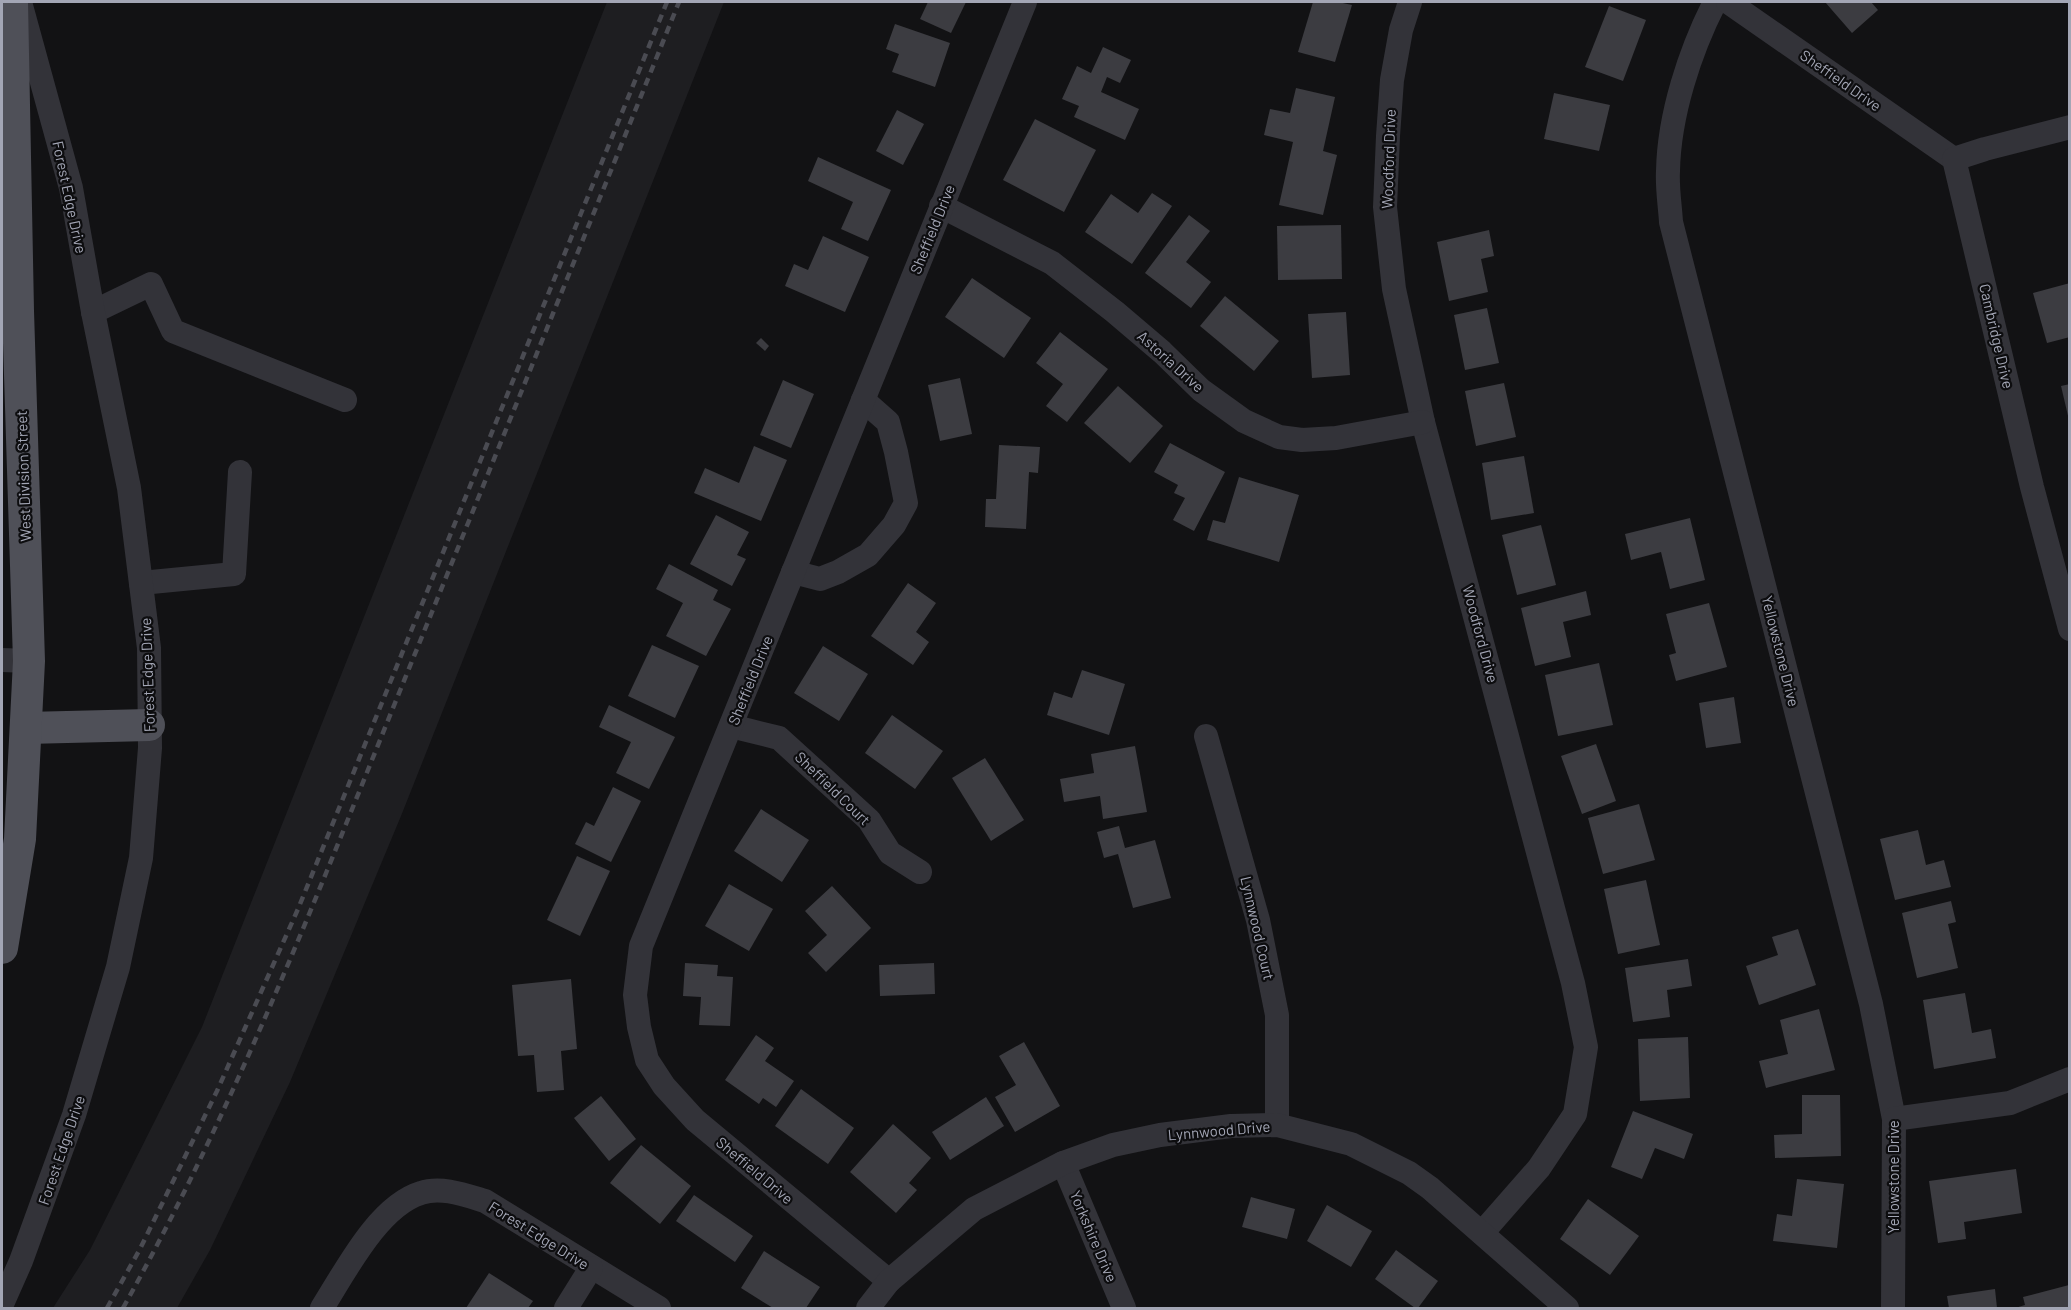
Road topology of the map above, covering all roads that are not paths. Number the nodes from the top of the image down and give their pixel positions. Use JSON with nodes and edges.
{"nodes":[{"id":1,"x":12,"y":2,"type":"edge"},
{"id":2,"x":20,"y":2,"type":"edge"},
{"id":3,"x":1025,"y":2,"type":"edge"},
{"id":4,"x":1410,"y":2,"type":"edge"},
{"id":5,"x":1715,"y":2,"type":"edge"},
{"id":6,"x":1728,"y":2,"type":"edge"},
{"id":7,"x":2070,"y":127,"type":"edge"},
{"id":8,"x":6,"y":144,"type":"edge"},
{"id":9,"x":1954,"y":159,"type":"junction"},
{"id":10,"x":941,"y":206,"type":"junction"},
{"id":11,"x":10,"y":311,"type":"edge"},
{"id":12,"x":93,"y":312,"type":"junction"},
{"id":13,"x":345,"y":400,"type":"dead end"},
{"id":14,"x":863,"y":400,"type":"junction"},
{"id":15,"x":1423,"y":422,"type":"junction"},
{"id":16,"x":2,"y":449,"type":"edge"},
{"id":17,"x":240,"y":472,"type":"dead end"},
{"id":18,"x":23,"y":480,"type":"junction"},
{"id":19,"x":793,"y":572,"type":"junction"},
{"id":20,"x":141,"y":583,"type":"junction"},
{"id":21,"x":2070,"y":629,"type":"edge"},
{"id":22,"x":15,"y":660,"type":"edge"},
{"id":23,"x":149,"y":725,"type":"junction"},
{"id":24,"x":731,"y":726,"type":"junction"},
{"id":25,"x":26,"y":728,"type":"junction"},
{"id":26,"x":1206,"y":735,"type":"dead end"},
{"id":27,"x":920,"y":872,"type":"dead end"},
{"id":28,"x":2,"y":948,"type":"edge"},
{"id":29,"x":2070,"y":1078,"type":"edge"},
{"id":30,"x":1894,"y":1119,"type":"junction"},
{"id":31,"x":1277,"y":1125,"type":"junction"},
{"id":32,"x":1063,"y":1163,"type":"junction"},
{"id":33,"x":1482,"y":1233,"type":"junction"},
{"id":34,"x":591,"y":1268,"type":"junction"},
{"id":35,"x":889,"y":1281,"type":"junction"},
{"id":36,"x":2,"y":1304,"type":"edge"},
{"id":37,"x":322,"y":1308,"type":"edge"},
{"id":38,"x":566,"y":1308,"type":"edge"},
{"id":39,"x":659,"y":1308,"type":"edge"},
{"id":40,"x":868,"y":1308,"type":"edge"},
{"id":41,"x":1124,"y":1308,"type":"edge"},
{"id":42,"x":1567,"y":1308,"type":"edge"},
{"id":43,"x":1893,"y":1308,"type":"edge"}],
"edges":[{"from":1,"to":8,"type":"main road","name":"West Division Street"},
{"from":2,"to":12,"type":"street","name":"Forest Edge Drive"},
{"from":3,"to":10,"type":"street","name":"Sheffield Drive"},
{"from":4,"to":15,"type":"street","name":"Woodford Drive"},
{"from":5,"to":30,"type":"street","name":"Yellowstone Drive"},
{"from":6,"to":9,"type":"street","name":"Sheffield Drive"},
{"from":7,"to":9,"type":"street"},
{"from":8,"to":11,"type":"main road","name":"West Division Street"},
{"from":9,"to":21,"type":"street","name":"Cambridge Drive"},
{"from":10,"to":14,"type":"street","name":"Sheffield Drive"},
{"from":10,"to":15,"type":"street","name":"Astoria Drive"},
{"from":11,"to":18,"type":"main road","name":"West Division Street"},
{"from":12,"to":13,"type":"street"},
{"from":12,"to":20,"type":"street","name":"Forest Edge Drive"},
{"from":14,"to":19,"type":"street","name":"Sheffield Drive"},
{"from":14,"to":19,"type":"street"},
{"from":15,"to":33,"type":"street","name":"Woodford Drive"},
{"from":16,"to":18,"type":"main road"},
{"from":17,"to":20,"type":"street"},
{"from":18,"to":22,"type":"main road","name":"West Division Street"},
{"from":19,"to":24,"type":"street","name":"Sheffield Drive"},
{"from":20,"to":23,"type":"street","name":"Forest Edge Drive"},
{"from":22,"to":25,"type":"main road","name":"West Division Street"},
{"from":23,"to":25,"type":"main road"},
{"from":23,"to":36,"type":"street","name":"Forest Edge Drive"},
{"from":24,"to":27,"type":"street","name":"Sheffield Court"},
{"from":24,"to":35,"type":"street","name":"Sheffield Drive"},
{"from":25,"to":28,"type":"main road","name":"West Division Street"},
{"from":26,"to":31,"type":"street","name":"Lynnwood Court"},
{"from":29,"to":30,"type":"street"},
{"from":30,"to":43,"type":"street","name":"Yellowstone Drive"},
{"from":31,"to":32,"type":"street","name":"Lynnwood Drive"},
{"from":31,"to":33,"type":"street","name":"Lynnwood Drive"},
{"from":32,"to":35,"type":"street","name":"Lynnwood Drive"},
{"from":32,"to":41,"type":"street","name":"Yorkshire Drive"},
{"from":33,"to":42,"type":"street","name":"Lynnwood Drive"},
{"from":34,"to":37,"type":"street","name":"Forest Edge Drive"},
{"from":34,"to":38,"type":"street"},
{"from":34,"to":39,"type":"street","name":"Forest Edge Drive"},
{"from":35,"to":40,"type":"street","name":"Lynnwood Drive"}]}
